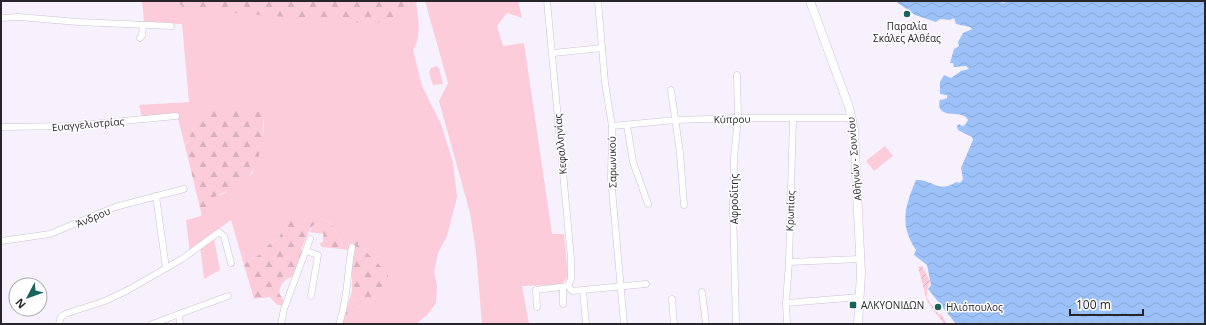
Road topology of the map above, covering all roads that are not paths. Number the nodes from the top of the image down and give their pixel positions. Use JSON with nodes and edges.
{"nodes":[{"id":1,"x":547,"y":1,"type":"edge"},
{"id":2,"x":598,"y":1,"type":"edge"},
{"id":3,"x":810,"y":1,"type":"edge"},
{"id":4,"x":1,"y":18,"type":"edge"},
{"id":5,"x":143,"y":25,"type":"junction"},
{"id":6,"x":172,"y":26,"type":"dead end"},
{"id":7,"x":140,"y":38,"type":"dead end"},
{"id":8,"x":602,"y":48,"type":"junction"},
{"id":9,"x":553,"y":53,"type":"junction"},
{"id":10,"x":737,"y":75,"type":"dead end"},
{"id":11,"x":671,"y":90,"type":"dead end"},
{"id":12,"x":176,"y":116,"type":"dead end"},
{"id":13,"x":738,"y":118,"type":"junction"},
{"id":14,"x":852,"y":118,"type":"junction"},
{"id":15,"x":793,"y":119,"type":"junction"},
{"id":16,"x":676,"y":120,"type":"junction"},
{"id":17,"x":627,"y":125,"type":"junction"},
{"id":18,"x":612,"y":126,"type":"junction"},
{"id":19,"x":1,"y":127,"type":"edge"},
{"id":20,"x":184,"y":188,"type":"dead end"},
{"id":21,"x":156,"y":196,"type":"junction"},
{"id":22,"x":648,"y":204,"type":"dead end"},
{"id":23,"x":684,"y":206,"type":"dead end"},
{"id":24,"x":310,"y":239,"type":"dead end"},
{"id":25,"x":1,"y":241,"type":"edge"},
{"id":26,"x":352,"y":247,"type":"dead end"},
{"id":27,"x":306,"y":252,"type":"junction"},
{"id":28,"x":860,"y":259,"type":"junction"},
{"id":29,"x":789,"y":262,"type":"junction"},
{"id":30,"x":231,"y":263,"type":"dead end"},
{"id":31,"x":166,"y":268,"type":"junction"},
{"id":32,"x":646,"y":284,"type":"dead end"},
{"id":33,"x":565,"y":286,"type":"junction"},
{"id":34,"x":621,"y":288,"type":"junction"},
{"id":35,"x":583,"y":291,"type":"junction"},
{"id":36,"x":702,"y":292,"type":"dead end"},
{"id":37,"x":228,"y":296,"type":"dead end"},
{"id":38,"x":311,"y":296,"type":"dead end"},
{"id":39,"x":860,"y":297,"type":"junction"},
{"id":40,"x":672,"y":298,"type":"dead end"},
{"id":41,"x":786,"y":303,"type":"junction"},
{"id":42,"x":563,"y":304,"type":"dead end"},
{"id":43,"x":538,"y":307,"type":"dead end"},
{"id":44,"x":179,"y":314,"type":"junction"},
{"id":45,"x":59,"y":324,"type":"edge"},
{"id":46,"x":152,"y":324,"type":"edge"},
{"id":47,"x":180,"y":324,"type":"edge"},
{"id":48,"x":281,"y":324,"type":"edge"},
{"id":49,"x":339,"y":324,"type":"edge"},
{"id":50,"x":586,"y":324,"type":"edge"},
{"id":51,"x":624,"y":324,"type":"edge"},
{"id":52,"x":674,"y":324,"type":"edge"},
{"id":53,"x":706,"y":324,"type":"edge"},
{"id":54,"x":736,"y":324,"type":"edge"},
{"id":55,"x":787,"y":324,"type":"edge"},
{"id":56,"x":858,"y":324,"type":"edge"}],
"edges":[{"from":1,"to":9,"type":"street","name":"Κεφαλληνίας"},
{"from":2,"to":8,"type":"street","name":"Σαρωνικού"},
{"from":3,"to":14,"type":"main road","name":"Αθήνών - Σουνίου"},
{"from":4,"to":5,"type":"street"},
{"from":5,"to":6,"type":"street"},
{"from":5,"to":7,"type":"street"},
{"from":8,"to":9,"type":"street"},
{"from":8,"to":18,"type":"street","name":"Σαρωνικού"},
{"from":9,"to":33,"type":"street","name":"Κεφαλληνίας"},
{"from":10,"to":13,"type":"street","name":"Αφροδίτης"},
{"from":11,"to":16,"type":"street"},
{"from":12,"to":19,"type":"street","name":"Ευαγγελιστρίας"},
{"from":13,"to":15,"type":"street","name":"Κύπρου"},
{"from":13,"to":16,"type":"street","name":"Κύπρου"},
{"from":13,"to":54,"type":"street","name":"Αφροδίτης"},
{"from":14,"to":15,"type":"street","name":"Κύπρου"},
{"from":14,"to":28,"type":"main road","name":"Αθήνών - Σουνίου"},
{"from":15,"to":29,"type":"street","name":"Κρωπίας"},
{"from":16,"to":17,"type":"street","name":"Κύπρου"},
{"from":16,"to":23,"type":"street"},
{"from":17,"to":18,"type":"street","name":"Κύπρου"},
{"from":17,"to":22,"type":"street"},
{"from":18,"to":34,"type":"street","name":"Σαρωνικού"},
{"from":20,"to":21,"type":"street","name":"Άνδρου"},
{"from":21,"to":25,"type":"street","name":"Άνδρου"},
{"from":21,"to":31,"type":"street"},
{"from":24,"to":27,"type":"street"},
{"from":26,"to":49,"type":"street"},
{"from":27,"to":38,"type":"street"},
{"from":27,"to":48,"type":"street"},
{"from":28,"to":29,"type":"street"},
{"from":28,"to":39,"type":"main road","name":"Αθήνών - Σουνίου"},
{"from":29,"to":41,"type":"street","name":"Κρωπίας"},
{"from":30,"to":31,"type":"street"},
{"from":31,"to":45,"type":"street"},
{"from":32,"to":34,"type":"street"},
{"from":33,"to":35,"type":"street"},
{"from":33,"to":42,"type":"street","name":"Κεφαλληνίας"},
{"from":33,"to":43,"type":"street"},
{"from":34,"to":35,"type":"street"},
{"from":34,"to":51,"type":"street","name":"Σαρωνικού"},
{"from":35,"to":50,"type":"street"},
{"from":36,"to":53,"type":"street"},
{"from":37,"to":44,"type":"street"},
{"from":39,"to":41,"type":"street"},
{"from":39,"to":56,"type":"main road","name":"Αθήνών - Σουνίου"},
{"from":40,"to":52,"type":"street"},
{"from":41,"to":55,"type":"street","name":"Κρωπίας"},
{"from":44,"to":46,"type":"street"},
{"from":44,"to":47,"type":"street"}]}
